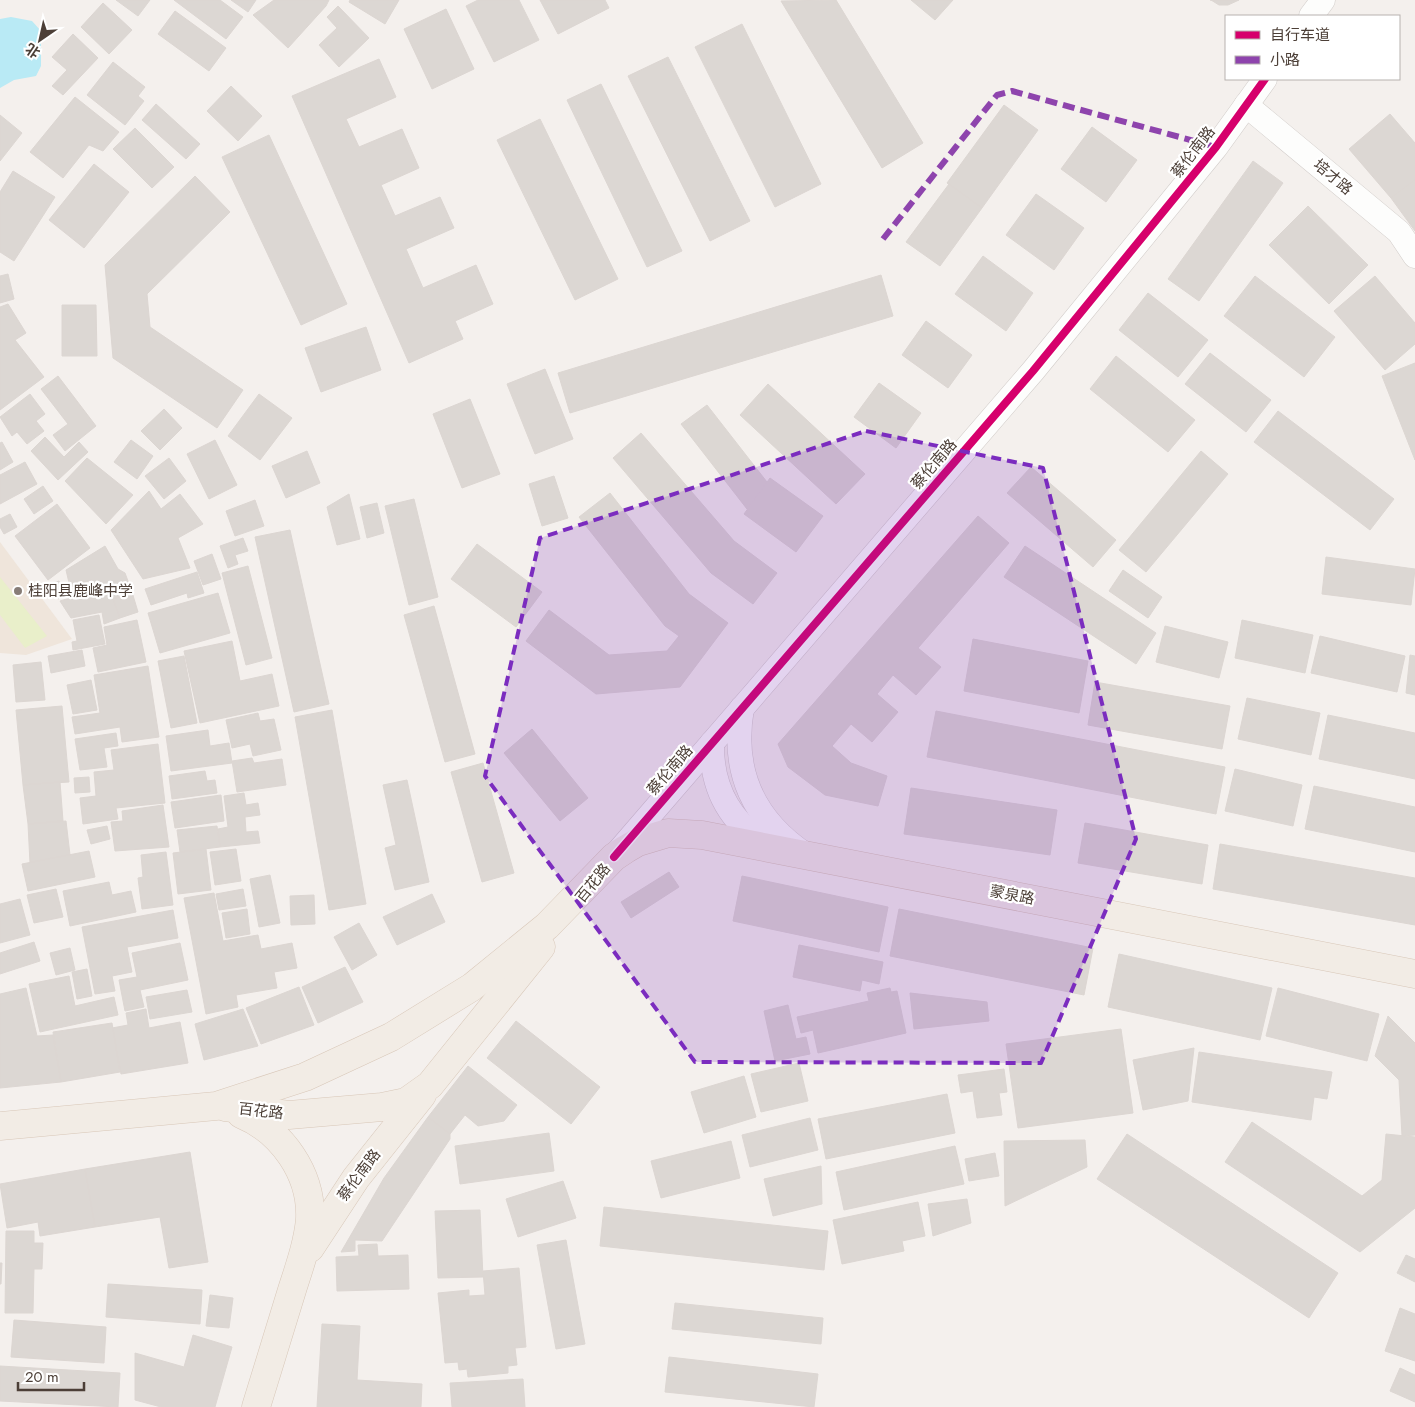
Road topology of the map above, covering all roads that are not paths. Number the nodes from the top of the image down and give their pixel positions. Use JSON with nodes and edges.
{"nodes":[{"id":1,"x":1323,"y":0,"type":"edge"},
{"id":2,"x":1312,"y":15,"type":"edge"},
{"id":3,"x":1264,"y":80,"type":"edge"},
{"id":4,"x":1246,"y":105,"type":"junction"},
{"id":5,"x":1415,"y":256,"type":"edge"},
{"id":6,"x":742,"y":708,"type":"junction"},
{"id":7,"x":712,"y":743,"type":"junction"},
{"id":8,"x":772,"y":848,"type":"junction"},
{"id":9,"x":806,"y":855,"type":"junction"},
{"id":10,"x":614,"y":857,"type":"junction"},
{"id":11,"x":1415,"y":974,"type":"edge"},
{"id":12,"x":430,"y":1086,"type":"junction"},
{"id":13,"x":216,"y":1106,"type":"junction"},
{"id":14,"x":0,"y":1126,"type":"edge"},
{"id":15,"x":298,"y":1271,"type":"junction"},
{"id":16,"x":256,"y":1407,"type":"edge"}],
"edges":[{"from":1,"to":2,"type":"street"},
{"from":3,"to":4,"type":"street","name":"蔡伦南路"},
{"from":4,"to":5,"type":"street","name":"培才路"},
{"from":4,"to":6,"type":"street","name":"蔡伦南路"},
{"from":6,"to":7,"type":"street","name":"蔡伦南路"},
{"from":6,"to":9,"type":"street"},
{"from":7,"to":8,"type":"street"},
{"from":7,"to":10,"type":"street","name":"蔡伦南路"},
{"from":8,"to":9,"type":"main road","name":"蒙泉路"},
{"from":8,"to":10,"type":"main road","name":"蒙泉路"},
{"from":9,"to":11,"type":"main road","name":"蒙泉路"},
{"from":10,"to":12,"type":"main road","name":"百花路"},
{"from":10,"to":13,"type":"main road","name":"百花路"},
{"from":12,"to":13,"type":"main road","name":"百花路"},
{"from":12,"to":15,"type":"main road","name":"蔡伦南路"},
{"from":13,"to":14,"type":"main road","name":"百花路"},
{"from":13,"to":15,"type":"main road","name":"蔡伦南路"},
{"from":15,"to":16,"type":"main road","name":"蔡伦南路"}]}
